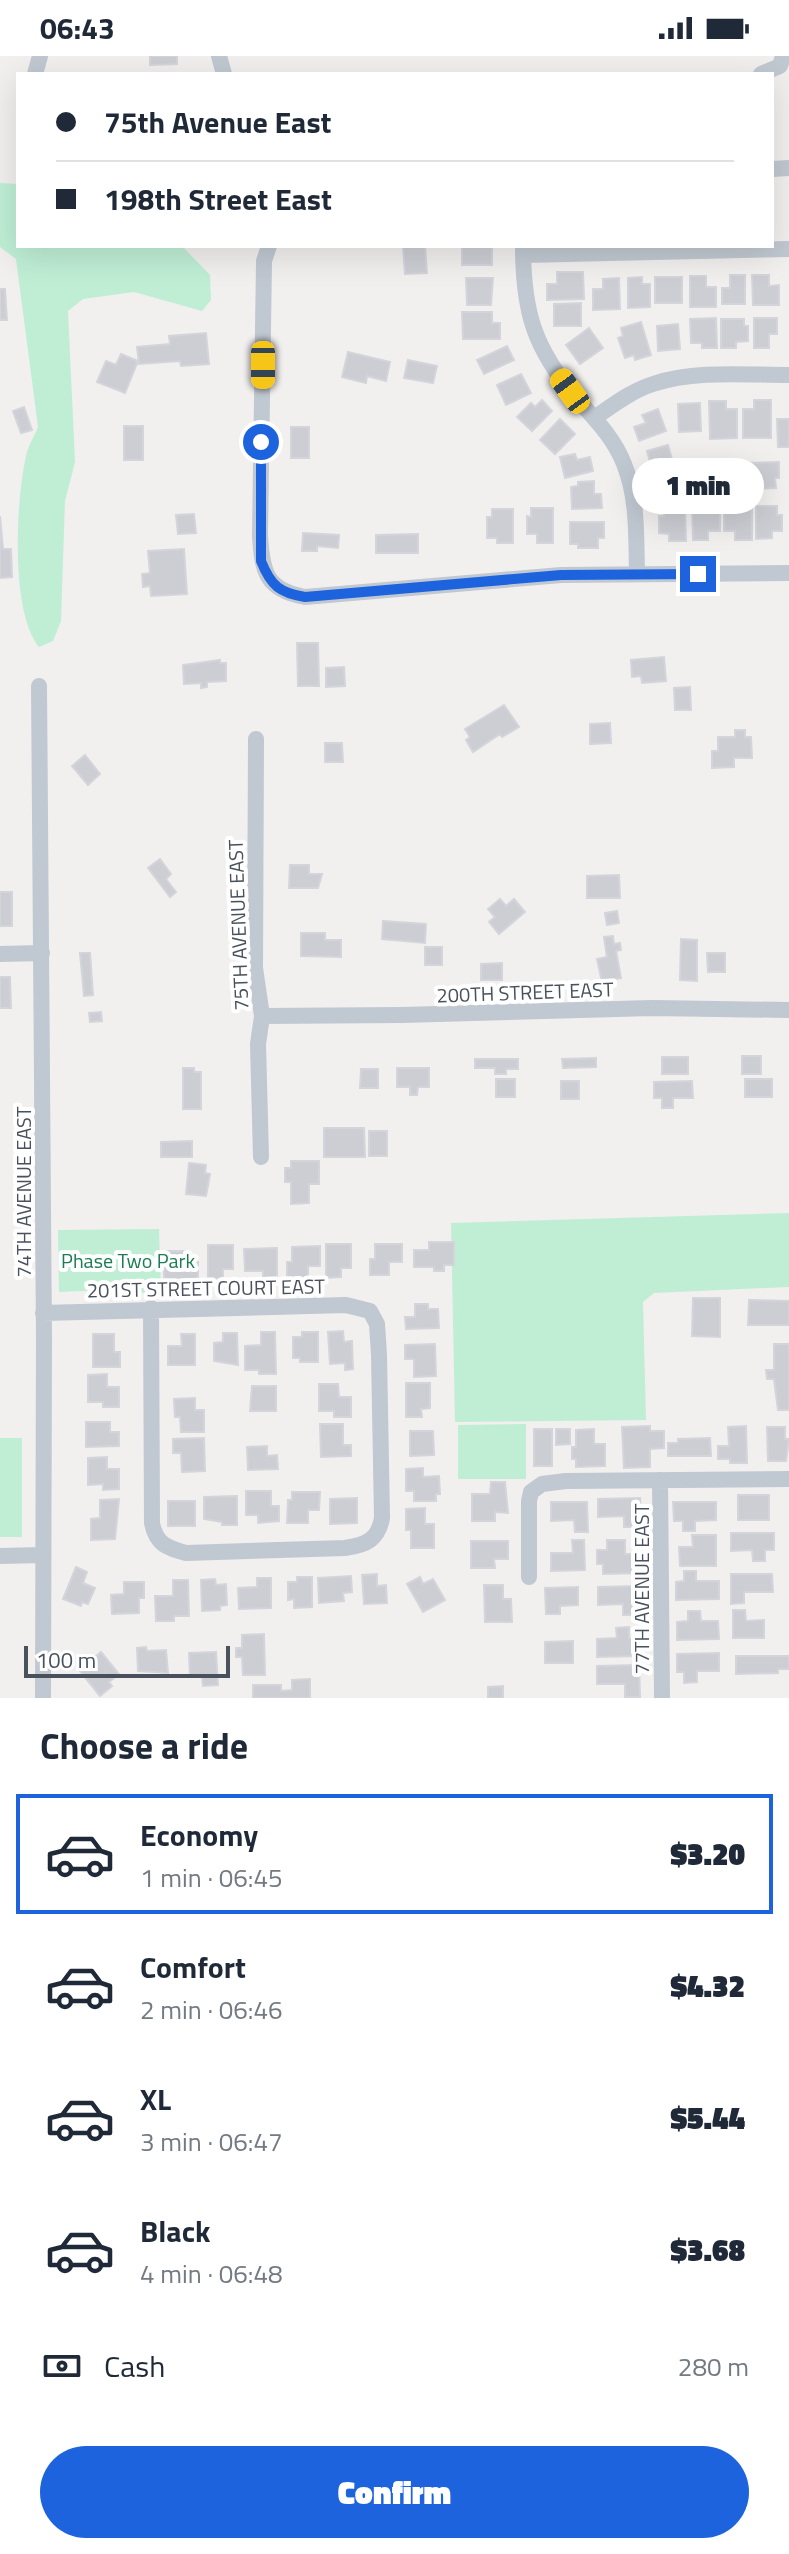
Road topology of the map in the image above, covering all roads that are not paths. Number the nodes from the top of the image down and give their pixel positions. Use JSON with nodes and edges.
{"nodes":[{"id":1,"x":268,"y":248,"type":"edge"},
{"id":2,"x":789,"y":249,"type":"edge"},
{"id":3,"x":523,"y":251,"type":"edge"},
{"id":4,"x":789,"y":375,"type":"edge"},
{"id":5,"x":594,"y":418,"type":"junction"},
{"id":6,"x":789,"y":573,"type":"edge"},
{"id":7,"x":637,"y":574,"type":"junction"},
{"id":8,"x":39,"y":686,"type":"dead end"},
{"id":9,"x":256,"y":739,"type":"dead end"},
{"id":10,"x":42,"y":953,"type":"junction"},
{"id":11,"x":0,"y":954,"type":"edge"},
{"id":12,"x":789,"y":1010,"type":"edge"},
{"id":13,"x":262,"y":1016,"type":"junction"},
{"id":14,"x":261,"y":1157,"type":"dead end"},
{"id":15,"x":151,"y":1308,"type":"junction"},
{"id":16,"x":43,"y":1313,"type":"junction"},
{"id":17,"x":789,"y":1479,"type":"edge"},
{"id":18,"x":660,"y":1480,"type":"junction"},
{"id":19,"x":43,"y":1555,"type":"junction"},
{"id":20,"x":0,"y":1556,"type":"edge"},
{"id":21,"x":529,"y":1577,"type":"dead end"},
{"id":22,"x":43,"y":1698,"type":"edge"},
{"id":23,"x":662,"y":1698,"type":"edge"}],
"edges":[{"from":1,"to":7,"type":"street"},
{"from":2,"to":3,"type":"street"},
{"from":3,"to":5,"type":"street"},
{"from":4,"to":5,"type":"street"},
{"from":5,"to":7,"type":"street"},
{"from":6,"to":7,"type":"street"},
{"from":8,"to":10,"type":"street","name":"74TH AVENUE EAST"},
{"from":9,"to":13,"type":"street","name":"75TH AVENUE EAST"},
{"from":10,"to":11,"type":"street"},
{"from":10,"to":16,"type":"street","name":"74TH AVENUE EAST"},
{"from":12,"to":13,"type":"street","name":"200TH STREET EAST"},
{"from":13,"to":14,"type":"street","name":"75TH AVENUE EAST"},
{"from":15,"to":15,"type":"street","name":"201ST STREET COURT EAST"},
{"from":15,"to":16,"type":"street","name":"201ST STREET COURT EAST"},
{"from":16,"to":19,"type":"street","name":"74TH AVENUE EAST"},
{"from":17,"to":18,"type":"street"},
{"from":18,"to":21,"type":"street"},
{"from":18,"to":23,"type":"street","name":"77TH AVENUE EAST"},
{"from":19,"to":20,"type":"street"},
{"from":19,"to":22,"type":"street","name":"74TH AVENUE EAST"}]}
